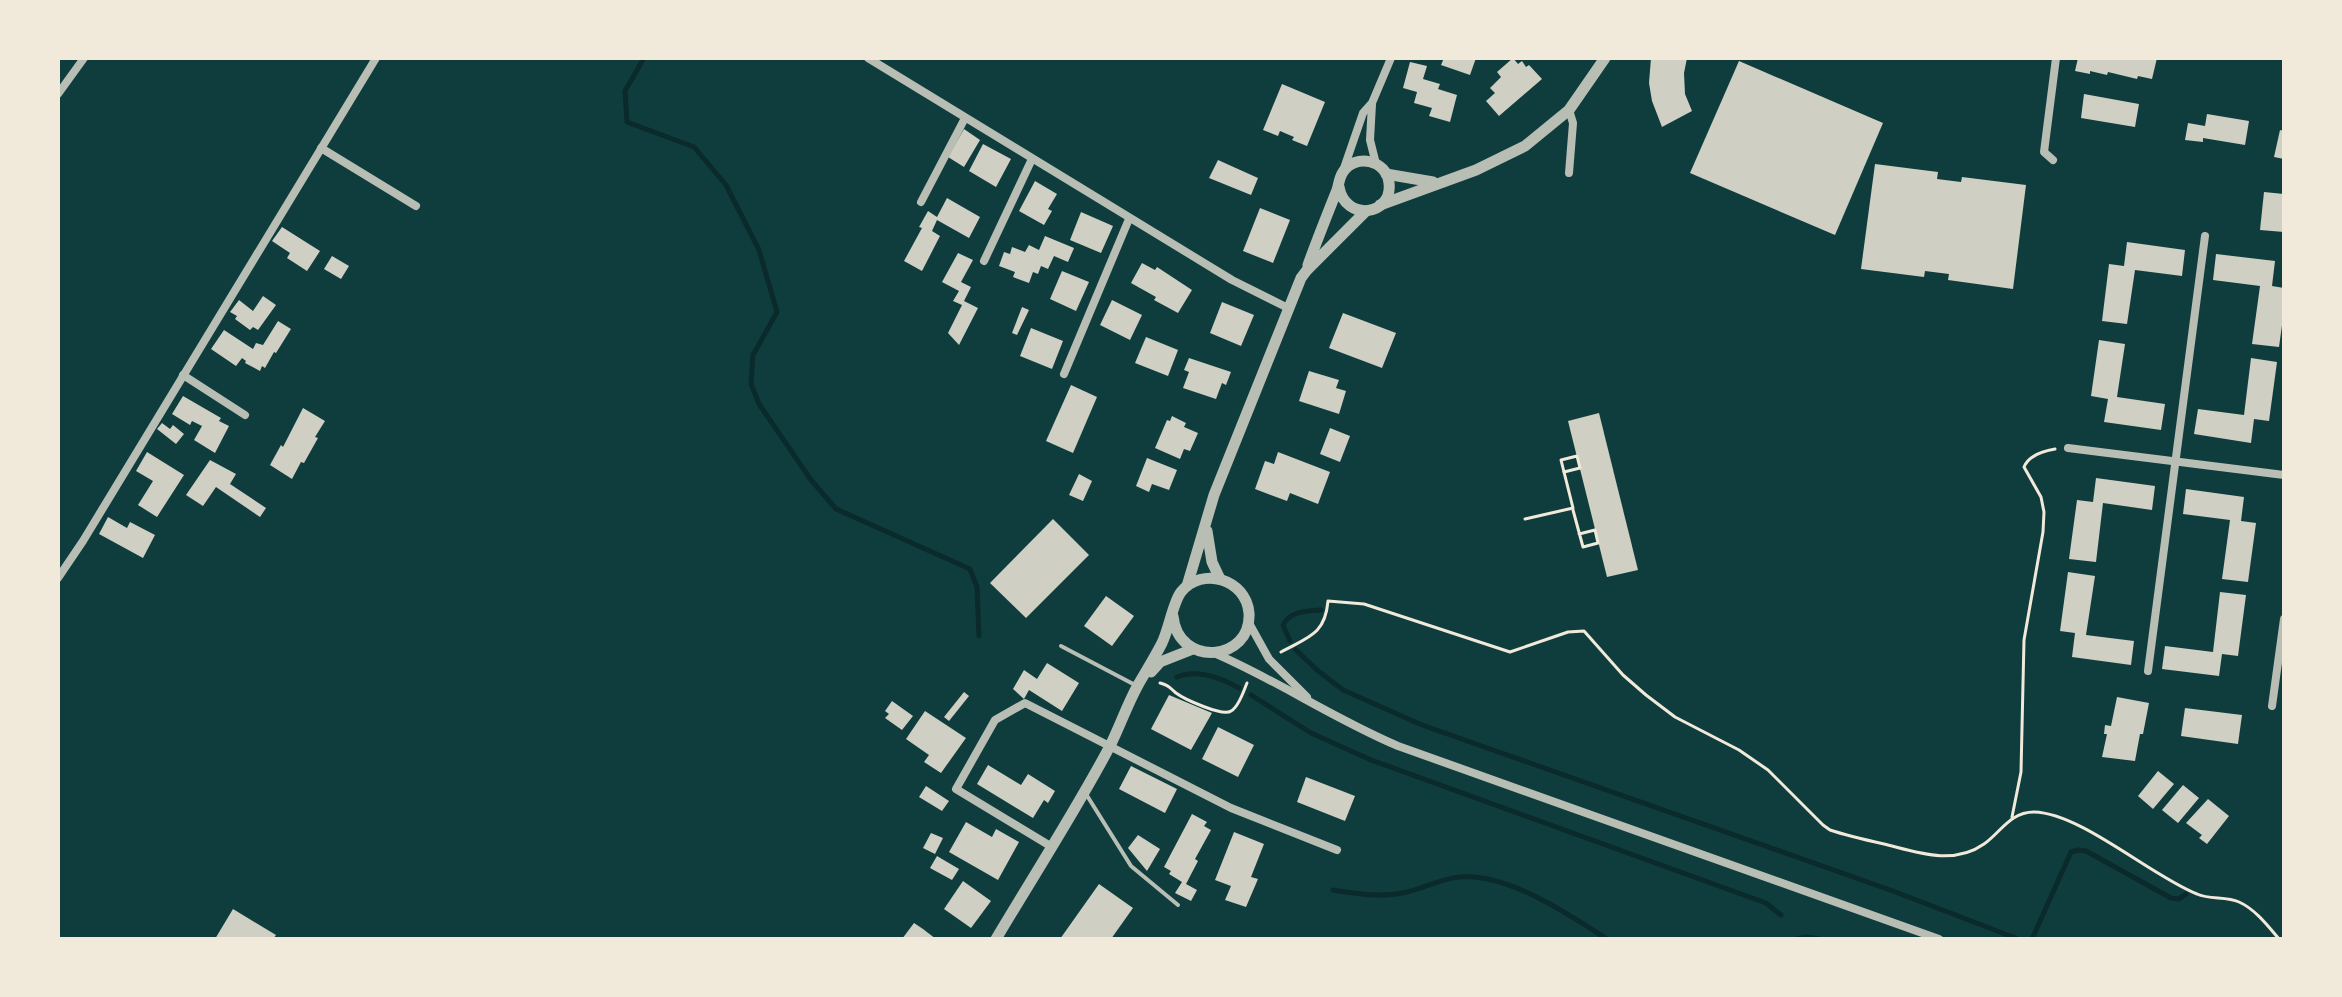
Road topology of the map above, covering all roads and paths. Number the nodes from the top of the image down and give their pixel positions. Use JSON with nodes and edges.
{"nodes":[{"id":1,"x":84,"y":58,"type":"edge"},
{"id":2,"x":376,"y":58,"type":"edge"},
{"id":3,"x":868,"y":58,"type":"edge"},
{"id":4,"x":1391,"y":58,"type":"edge"},
{"id":5,"x":1605,"y":58,"type":"edge"},
{"id":6,"x":2056,"y":58,"type":"edge"},
{"id":7,"x":58,"y":94,"type":"edge"},
{"id":8,"x":1372,"y":103,"type":"junction"},
{"id":9,"x":1569,"y":110,"type":"junction"},
{"id":10,"x":965,"y":118,"type":"junction"},
{"id":11,"x":321,"y":148,"type":"junction"},
{"id":12,"x":1032,"y":159,"type":"junction"},
{"id":13,"x":2053,"y":160,"type":"dead end"},
{"id":14,"x":1376,"y":164,"type":"junction"},
{"id":15,"x":1343,"y":171,"type":"junction"},
{"id":16,"x":1569,"y":173,"type":"dead end"},
{"id":17,"x":1386,"y":174,"type":"junction"},
{"id":18,"x":1438,"y":183,"type":"junction"},
{"id":19,"x":1339,"y":187,"type":"junction"},
{"id":20,"x":921,"y":202,"type":"dead end"},
{"id":21,"x":1380,"y":205,"type":"junction"},
{"id":22,"x":416,"y":206,"type":"dead end"},
{"id":23,"x":1366,"y":211,"type":"junction"},
{"id":24,"x":1129,"y":219,"type":"junction"},
{"id":25,"x":2205,"y":236,"type":"dead end"},
{"id":26,"x":984,"y":261,"type":"dead end"},
{"id":27,"x":1307,"y":270,"type":"junction"},
{"id":28,"x":1288,"y":308,"type":"junction"},
{"id":29,"x":1064,"y":374,"type":"dead end"},
{"id":30,"x":183,"y":375,"type":"junction"},
{"id":31,"x":245,"y":415,"type":"dead end"},
{"id":32,"x":2068,"y":448,"type":"joint"},
{"id":33,"x":2175,"y":461,"type":"junction"},
{"id":34,"x":1564,"y":472,"type":"junction"},
{"id":35,"x":2284,"y":475,"type":"edge"},
{"id":36,"x":1573,"y":508,"type":"junction"},
{"id":37,"x":1525,"y":519,"type":"dead end"},
{"id":38,"x":1206,"y":522,"type":"junction"},
{"id":39,"x":1579,"y":534,"type":"junction"},
{"id":40,"x":58,"y":578,"type":"edge"},
{"id":41,"x":1220,"y":579,"type":"junction"},
{"id":42,"x":1187,"y":586,"type":"junction"},
{"id":43,"x":1173,"y":616,"type":"junction"},
{"id":44,"x":2284,"y":619,"type":"edge"},
{"id":45,"x":1248,"y":622,"type":"junction"},
{"id":46,"x":1061,"y":646,"type":"dead end"},
{"id":47,"x":1193,"y":649,"type":"junction"},
{"id":48,"x":1214,"y":653,"type":"junction"},
{"id":49,"x":1269,"y":659,"type":"junction"},
{"id":50,"x":1254,"y":671,"type":"junction"},
{"id":51,"x":2148,"y":671,"type":"dead end"},
{"id":52,"x":1153,"y":685,"type":"dead end"},
{"id":53,"x":1137,"y":687,"type":"junction"},
{"id":54,"x":1316,"y":706,"type":"junction"},
{"id":55,"x":2272,"y":706,"type":"dead end"},
{"id":56,"x":1110,"y":745,"type":"junction"},
{"id":57,"x":1084,"y":792,"type":"junction"},
{"id":58,"x":2012,"y":817,"type":"junction"},
{"id":59,"x":1052,"y":847,"type":"junction"},
{"id":60,"x":1337,"y":850,"type":"dead end"},
{"id":61,"x":1178,"y":905,"type":"dead end"},
{"id":62,"x":996,"y":939,"type":"edge"},
{"id":63,"x":1939,"y":939,"type":"edge"},
{"id":64,"x":2279,"y":939,"type":"edge"}],
"edges":[{"from":1,"to":7,"type":"street"},
{"from":2,"to":11,"type":"street"},
{"from":3,"to":10,"type":"street"},
{"from":4,"to":8,"type":"street"},
{"from":5,"to":9,"type":"street"},
{"from":6,"to":13,"type":"street"},
{"from":8,"to":14,"type":"street"},
{"from":8,"to":15,"type":"street"},
{"from":9,"to":16,"type":"street"},
{"from":9,"to":18,"type":"street"},
{"from":10,"to":12,"type":"street"},
{"from":10,"to":20,"type":"street"},
{"from":11,"to":22,"type":"street"},
{"from":11,"to":30,"type":"street"},
{"from":12,"to":24,"type":"street"},
{"from":12,"to":26,"type":"street"},
{"from":14,"to":15,"type":"street"},
{"from":14,"to":17,"type":"street"},
{"from":15,"to":19,"type":"street"},
{"from":17,"to":18,"type":"street"},
{"from":17,"to":21,"type":"street"},
{"from":18,"to":21,"type":"street"},
{"from":19,"to":23,"type":"street"},
{"from":19,"to":27,"type":"street"},
{"from":21,"to":23,"type":"street"},
{"from":23,"to":27,"type":"street"},
{"from":24,"to":28,"type":"street"},
{"from":24,"to":29,"type":"street"},
{"from":25,"to":33,"type":"street"},
{"from":27,"to":28,"type":"street"},
{"from":28,"to":38,"type":"street"},
{"from":30,"to":31,"type":"street"},
{"from":30,"to":40,"type":"street"},
{"from":32,"to":33,"type":"street"},
{"from":32,"to":58,"type":"path"},
{"from":33,"to":35,"type":"street"},
{"from":33,"to":51,"type":"street"},
{"from":34,"to":34,"type":"path"},
{"from":34,"to":36,"type":"path"},
{"from":36,"to":37,"type":"path"},
{"from":36,"to":39,"type":"path"},
{"from":38,"to":41,"type":"street"},
{"from":38,"to":42,"type":"street"},
{"from":39,"to":39,"type":"path"},
{"from":41,"to":42,"type":"street"},
{"from":41,"to":45,"type":"street"},
{"from":42,"to":43,"type":"street"},
{"from":43,"to":47,"type":"street"},
{"from":43,"to":53,"type":"street"},
{"from":44,"to":55,"type":"street"},
{"from":45,"to":48,"type":"street"},
{"from":45,"to":49,"type":"street"},
{"from":46,"to":53,"type":"lane"},
{"from":47,"to":48,"type":"street"},
{"from":47,"to":53,"type":"street"},
{"from":48,"to":50,"type":"street"},
{"from":49,"to":54,"type":"street"},
{"from":49,"to":58,"type":"path"},
{"from":50,"to":52,"type":"path"},
{"from":50,"to":54,"type":"street"},
{"from":53,"to":56,"type":"street"},
{"from":54,"to":63,"type":"street"},
{"from":56,"to":57,"type":"street"},
{"from":56,"to":59,"type":"street"},
{"from":56,"to":60,"type":"street"},
{"from":57,"to":59,"type":"street"},
{"from":57,"to":61,"type":"lane"},
{"from":58,"to":64,"type":"path"},
{"from":59,"to":62,"type":"street"}]}
